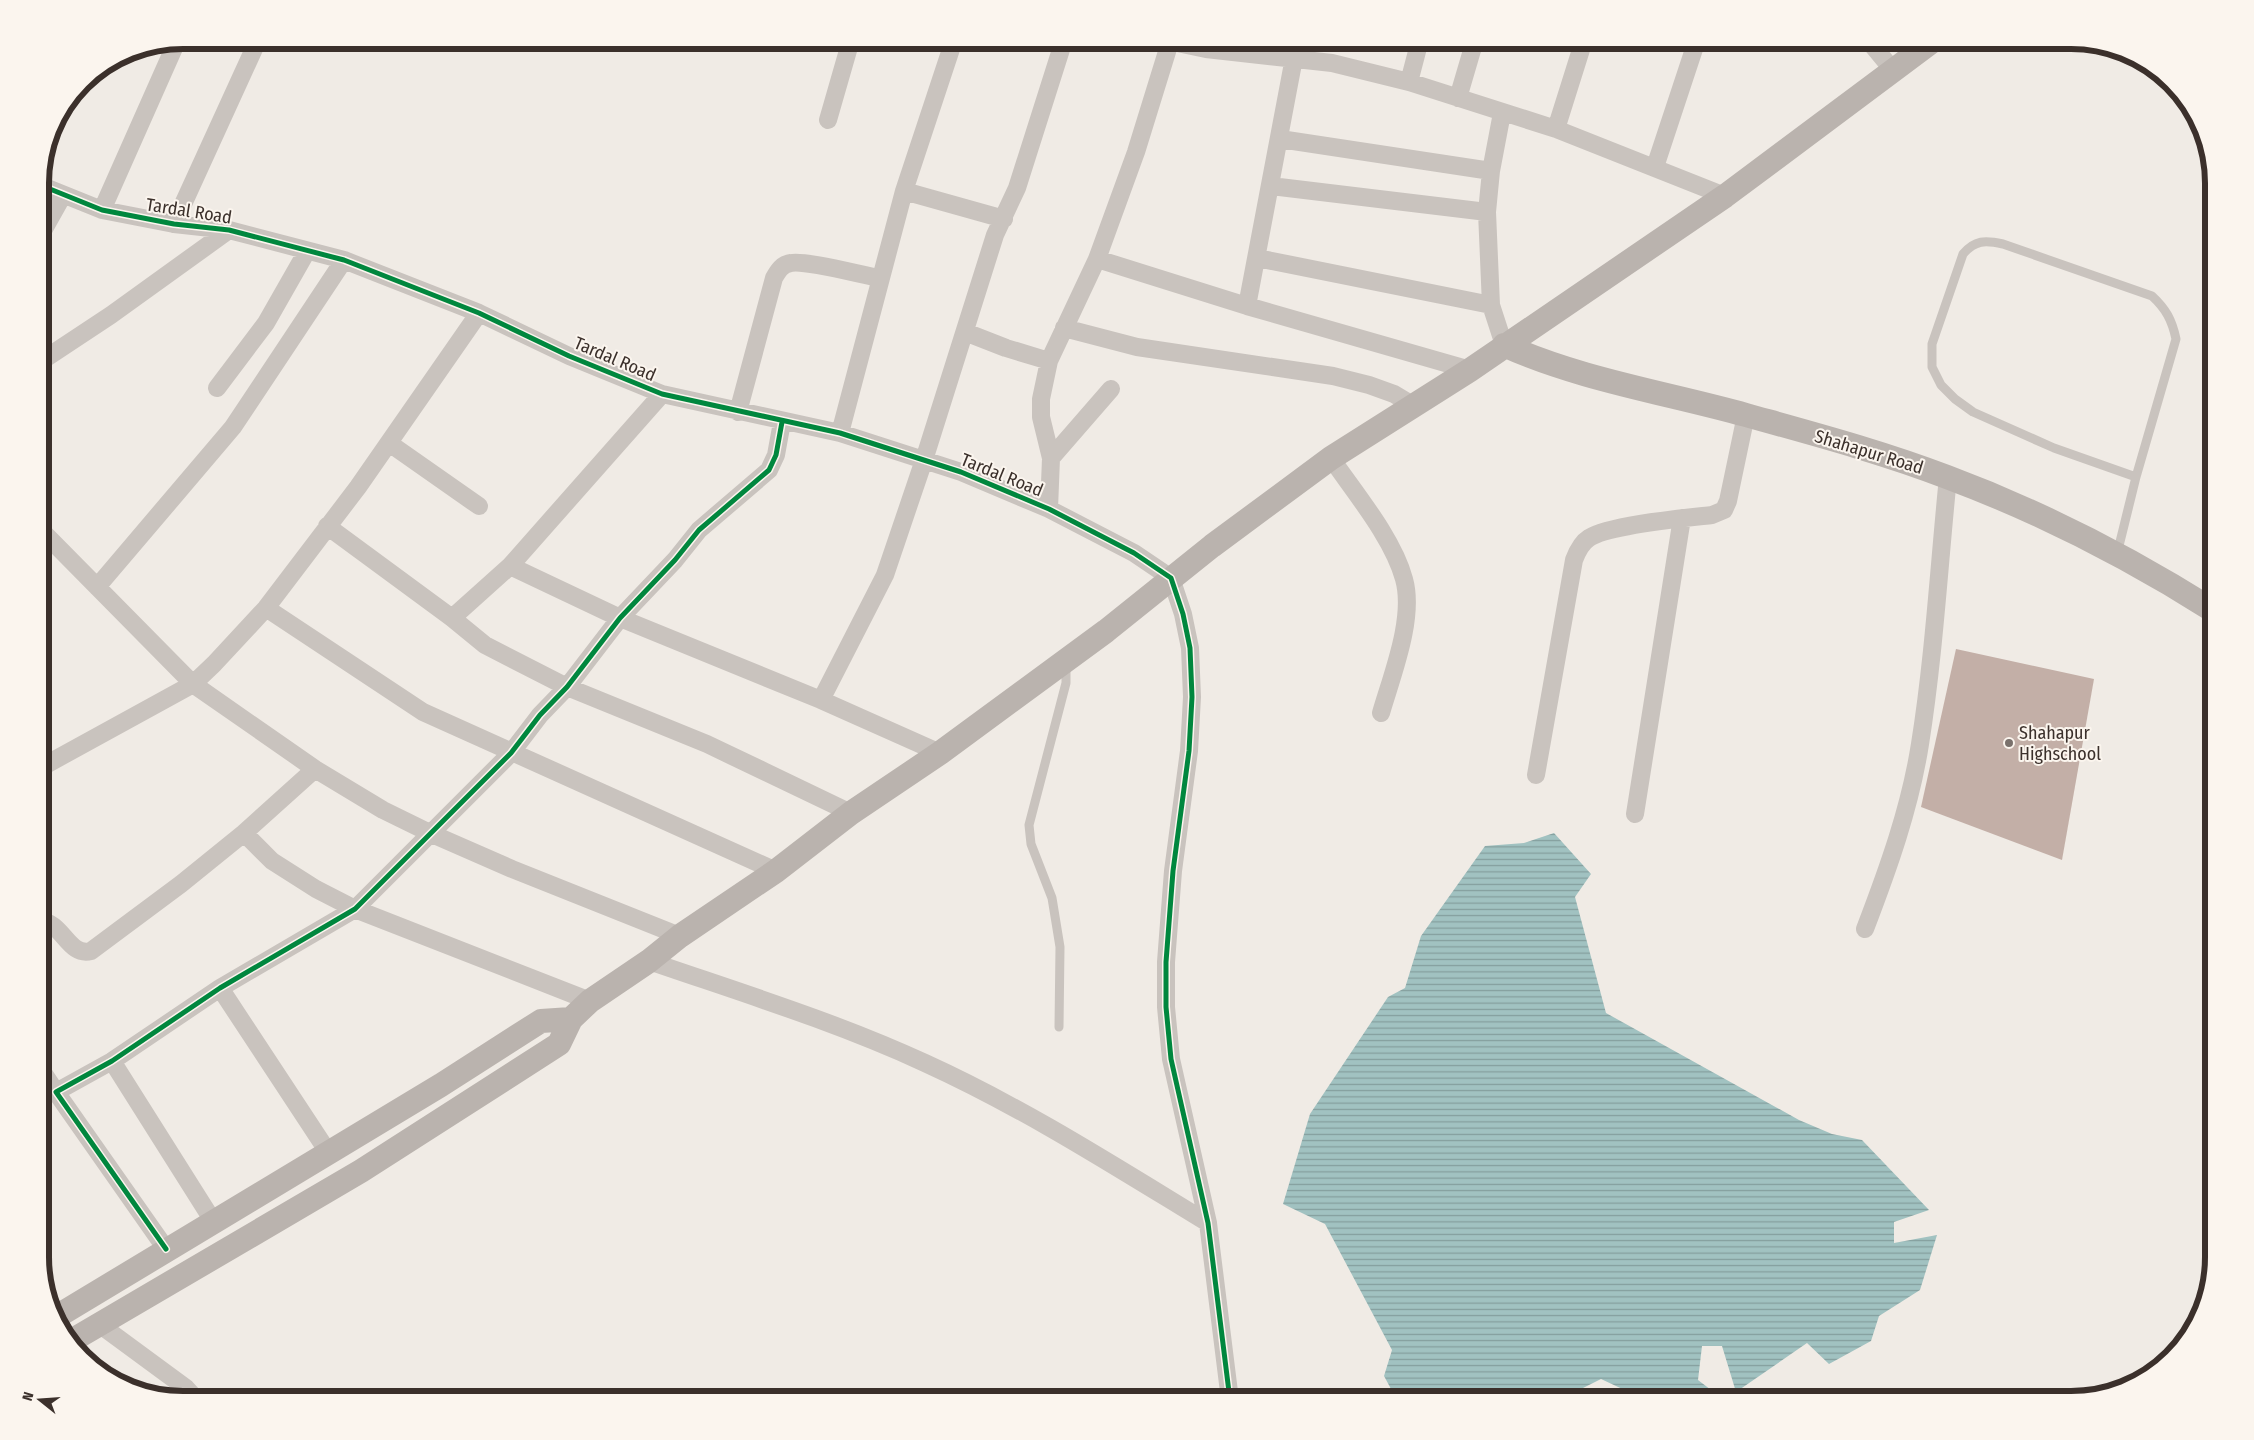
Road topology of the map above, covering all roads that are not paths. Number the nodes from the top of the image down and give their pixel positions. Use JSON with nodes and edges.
{"nodes":[{"id":1,"x":173,"y":49,"type":"edge"},
{"id":2,"x":254,"y":49,"type":"edge"},
{"id":3,"x":848,"y":49,"type":"edge"},
{"id":4,"x":951,"y":49,"type":"edge"},
{"id":5,"x":1061,"y":49,"type":"edge"},
{"id":6,"x":1164,"y":49,"type":"edge"},
{"id":7,"x":1271,"y":49,"type":"edge"},
{"id":8,"x":1418,"y":49,"type":"edge"},
{"id":9,"x":1472,"y":49,"type":"edge"},
{"id":10,"x":1581,"y":49,"type":"edge"},
{"id":11,"x":1694,"y":49,"type":"edge"},
{"id":12,"x":1875,"y":49,"type":"edge"},
{"id":13,"x":1921,"y":49,"type":"edge"},
{"id":14,"x":1294,"y":58,"type":"junction"},
{"id":15,"x":1892,"y":69,"type":"junction"},
{"id":16,"x":1409,"y":82,"type":"junction"},
{"id":17,"x":1458,"y":98,"type":"junction"},
{"id":18,"x":1502,"y":113,"type":"junction"},
{"id":19,"x":828,"y":120,"type":"dead end"},
{"id":20,"x":1556,"y":129,"type":"junction"},
{"id":21,"x":1280,"y":139,"type":"junction"},
{"id":22,"x":1655,"y":167,"type":"junction"},
{"id":23,"x":1491,"y":170,"type":"junction"},
{"id":24,"x":1271,"y":186,"type":"junction"},
{"id":25,"x":49,"y":189,"type":"edge"},
{"id":26,"x":904,"y":191,"type":"junction"},
{"id":27,"x":63,"y":194,"type":"junction"},
{"id":28,"x":1725,"y":196,"type":"junction"},
{"id":29,"x":102,"y":210,"type":"junction"},
{"id":30,"x":1487,"y":212,"type":"junction"},
{"id":31,"x":1004,"y":219,"type":"junction"},
{"id":32,"x":49,"y":220,"type":"edge"},
{"id":33,"x":174,"y":224,"type":"junction"},
{"id":34,"x":230,"y":230,"type":"junction"},
{"id":35,"x":307,"y":251,"type":"junction"},
{"id":36,"x":1257,"y":258,"type":"junction"},
{"id":37,"x":1097,"y":259,"type":"junction"},
{"id":38,"x":344,"y":260,"type":"junction"},
{"id":39,"x":880,"y":278,"type":"junction"},
{"id":40,"x":1490,"y":305,"type":"junction"},
{"id":41,"x":1247,"y":306,"type":"junction"},
{"id":42,"x":479,"y":313,"type":"junction"},
{"id":43,"x":1064,"y":328,"type":"junction"},
{"id":44,"x":965,"y":332,"type":"junction"},
{"id":45,"x":1504,"y":345,"type":"junction"},
{"id":46,"x":49,"y":356,"type":"edge"},
{"id":47,"x":1049,"y":361,"type":"junction"},
{"id":48,"x":1470,"y":370,"type":"junction"},
{"id":49,"x":217,"y":388,"type":"dead end"},
{"id":50,"x":1111,"y":389,"type":"dead end"},
{"id":51,"x":662,"y":394,"type":"junction"},
{"id":52,"x":1414,"y":406,"type":"junction"},
{"id":53,"x":738,"y":412,"type":"junction"},
{"id":54,"x":1746,"y":415,"type":"junction"},
{"id":55,"x":782,"y":422,"type":"junction"},
{"id":56,"x":840,"y":433,"type":"junction"},
{"id":57,"x":388,"y":443,"type":"junction"},
{"id":58,"x":1051,"y":458,"type":"junction"},
{"id":59,"x":1331,"y":458,"type":"junction"},
{"id":60,"x":924,"y":460,"type":"junction"},
{"id":61,"x":1948,"y":477,"type":"junction"},
{"id":62,"x":2136,"y":477,"type":"junction"},
{"id":63,"x":479,"y":506,"type":"dead end"},
{"id":64,"x":1049,"y":509,"type":"junction"},
{"id":65,"x":1682,"y":518,"type":"junction"},
{"id":66,"x":327,"y":526,"type":"junction"},
{"id":67,"x":49,"y":538,"type":"edge"},
{"id":68,"x":2118,"y":554,"type":"junction"},
{"id":69,"x":510,"y":566,"type":"junction"},
{"id":70,"x":1171,"y":578,"type":"junction"},
{"id":71,"x":97,"y":587,"type":"junction"},
{"id":72,"x":2205,"y":606,"type":"edge"},
{"id":73,"x":266,"y":608,"type":"junction"},
{"id":74,"x":452,"y":618,"type":"junction"},
{"id":75,"x":620,"y":618,"type":"junction"},
{"id":76,"x":1066,"y":660,"type":"junction"},
{"id":77,"x":192,"y":684,"type":"junction"},
{"id":78,"x":567,"y":687,"type":"junction"},
{"id":79,"x":821,"y":700,"type":"junction"},
{"id":80,"x":1382,"y":713,"type":"dead end"},
{"id":81,"x":511,"y":753,"type":"junction"},
{"id":82,"x":940,"y":753,"type":"junction"},
{"id":83,"x":49,"y":758,"type":"edge"},
{"id":84,"x":315,"y":768,"type":"junction"},
{"id":85,"x":1536,"y":775,"type":"dead end"},
{"id":86,"x":851,"y":813,"type":"junction"},
{"id":87,"x":1635,"y":814,"type":"dead end"},
{"id":88,"x":244,"y":833,"type":"junction"},
{"id":89,"x":432,"y":834,"type":"junction"},
{"id":90,"x":776,"y":871,"type":"junction"},
{"id":91,"x":355,"y":909,"type":"junction"},
{"id":92,"x":49,"y":922,"type":"edge"},
{"id":93,"x":1865,"y":929,"type":"dead end"},
{"id":94,"x":680,"y":936,"type":"junction"},
{"id":95,"x":648,"y":961,"type":"junction"},
{"id":96,"x":220,"y":988,"type":"junction"},
{"id":97,"x":590,"y":1002,"type":"junction"},
{"id":98,"x":571,"y":1019,"type":"junction"},
{"id":99,"x":1059,"y":1027,"type":"dead end"},
{"id":100,"x":112,"y":1061,"type":"junction"},
{"id":101,"x":49,"y":1082,"type":"edge"},
{"id":102,"x":56,"y":1092,"type":"junction"},
{"id":103,"x":328,"y":1152,"type":"junction"},
{"id":104,"x":213,"y":1221,"type":"junction"},
{"id":105,"x":1208,"y":1223,"type":"junction"},
{"id":106,"x":166,"y":1249,"type":"junction"},
{"id":107,"x":60,"y":1311,"type":"edge"},
{"id":108,"x":99,"y":1324,"type":"junction"},
{"id":109,"x":76,"y":1338,"type":"edge"},
{"id":110,"x":188,"y":1391,"type":"edge"},
{"id":111,"x":1229,"y":1391,"type":"edge"}],
"edges":[{"from":1,"to":29,"type":"street"},
{"from":2,"to":33,"type":"street"},
{"from":3,"to":19,"type":"street"},
{"from":4,"to":26,"type":"street"},
{"from":5,"to":31,"type":"street"},
{"from":6,"to":37,"type":"street"},
{"from":7,"to":14,"type":"street"},
{"from":8,"to":16,"type":"street"},
{"from":9,"to":17,"type":"street"},
{"from":10,"to":20,"type":"street"},
{"from":11,"to":22,"type":"street"},
{"from":12,"to":15,"type":"street"},
{"from":13,"to":15,"type":"main road"},
{"from":14,"to":16,"type":"street"},
{"from":14,"to":21,"type":"street"},
{"from":15,"to":28,"type":"main road"},
{"from":16,"to":17,"type":"street"},
{"from":17,"to":18,"type":"street"},
{"from":18,"to":20,"type":"street"},
{"from":18,"to":23,"type":"street"},
{"from":20,"to":22,"type":"street"},
{"from":21,"to":23,"type":"street"},
{"from":21,"to":24,"type":"street"},
{"from":22,"to":28,"type":"street"},
{"from":23,"to":30,"type":"street"},
{"from":24,"to":30,"type":"street"},
{"from":24,"to":36,"type":"street"},
{"from":25,"to":27,"type":"street","name":"Tardal Road"},
{"from":26,"to":31,"type":"street"},
{"from":26,"to":39,"type":"street"},
{"from":27,"to":29,"type":"street","name":"Tardal Road"},
{"from":27,"to":32,"type":"street"},
{"from":28,"to":45,"type":"main road"},
{"from":29,"to":33,"type":"street","name":"Tardal Road"},
{"from":30,"to":40,"type":"street"},
{"from":31,"to":44,"type":"street"},
{"from":33,"to":34,"type":"street","name":"Tardal Road"},
{"from":34,"to":35,"type":"street","name":"Tardal Road"},
{"from":34,"to":46,"type":"street"},
{"from":35,"to":38,"type":"street","name":"Tardal Road"},
{"from":35,"to":49,"type":"street"},
{"from":36,"to":40,"type":"street"},
{"from":36,"to":41,"type":"street"},
{"from":37,"to":41,"type":"street"},
{"from":37,"to":43,"type":"street"},
{"from":38,"to":42,"type":"street","name":"Tardal Road"},
{"from":38,"to":71,"type":"street"},
{"from":39,"to":53,"type":"street"},
{"from":39,"to":56,"type":"street"},
{"from":40,"to":45,"type":"street"},
{"from":41,"to":48,"type":"street"},
{"from":42,"to":51,"type":"street","name":"Tardal Road"},
{"from":42,"to":57,"type":"street"},
{"from":43,"to":47,"type":"street"},
{"from":43,"to":52,"type":"street"},
{"from":44,"to":47,"type":"street"},
{"from":44,"to":60,"type":"street"},
{"from":45,"to":48,"type":"main road"},
{"from":45,"to":54,"type":"main road","name":"Shahapur Road"},
{"from":47,"to":58,"type":"street"},
{"from":48,"to":52,"type":"main road"},
{"from":50,"to":58,"type":"street"},
{"from":51,"to":53,"type":"street","name":"Tardal Road"},
{"from":51,"to":69,"type":"street"},
{"from":52,"to":59,"type":"main road"},
{"from":53,"to":55,"type":"street","name":"Tardal Road"},
{"from":54,"to":61,"type":"main road","name":"Shahapur Road"},
{"from":54,"to":65,"type":"street"},
{"from":55,"to":56,"type":"street","name":"Tardal Road"},
{"from":55,"to":75,"type":"street"},
{"from":56,"to":60,"type":"street","name":"Tardal Road"},
{"from":57,"to":63,"type":"street"},
{"from":57,"to":66,"type":"street"},
{"from":58,"to":64,"type":"street"},
{"from":59,"to":70,"type":"main road"},
{"from":59,"to":80,"type":"street"},
{"from":60,"to":64,"type":"street","name":"Tardal Road"},
{"from":60,"to":79,"type":"street"},
{"from":61,"to":68,"type":"main road","name":"Shahapur Road"},
{"from":61,"to":93,"type":"street"},
{"from":62,"to":62,"type":"lane"},
{"from":62,"to":68,"type":"lane"},
{"from":64,"to":70,"type":"street","name":"Tardal Road"},
{"from":65,"to":85,"type":"street"},
{"from":65,"to":87,"type":"street"},
{"from":66,"to":73,"type":"street"},
{"from":66,"to":74,"type":"street"},
{"from":67,"to":71,"type":"street"},
{"from":68,"to":72,"type":"main road","name":"Shahapur Road"},
{"from":69,"to":74,"type":"street"},
{"from":69,"to":75,"type":"street"},
{"from":70,"to":76,"type":"main road"},
{"from":70,"to":105,"type":"street"},
{"from":71,"to":77,"type":"street"},
{"from":73,"to":77,"type":"street"},
{"from":73,"to":81,"type":"street"},
{"from":74,"to":78,"type":"street"},
{"from":75,"to":78,"type":"street"},
{"from":75,"to":79,"type":"street"},
{"from":76,"to":82,"type":"main road"},
{"from":76,"to":99,"type":"lane"},
{"from":77,"to":83,"type":"street"},
{"from":77,"to":84,"type":"street"},
{"from":78,"to":81,"type":"street"},
{"from":78,"to":86,"type":"street"},
{"from":79,"to":82,"type":"street"},
{"from":81,"to":89,"type":"street"},
{"from":81,"to":90,"type":"street"},
{"from":82,"to":86,"type":"main road"},
{"from":84,"to":88,"type":"street"},
{"from":84,"to":89,"type":"street"},
{"from":86,"to":90,"type":"main road"},
{"from":88,"to":91,"type":"street"},
{"from":88,"to":92,"type":"street"},
{"from":89,"to":91,"type":"street"},
{"from":89,"to":94,"type":"street"},
{"from":90,"to":94,"type":"main road"},
{"from":91,"to":96,"type":"street"},
{"from":91,"to":97,"type":"street"},
{"from":94,"to":95,"type":"main road"},
{"from":95,"to":97,"type":"main road"},
{"from":95,"to":105,"type":"street"},
{"from":96,"to":100,"type":"street"},
{"from":96,"to":103,"type":"street"},
{"from":97,"to":98,"type":"main road"},
{"from":98,"to":103,"type":"main road"},
{"from":98,"to":108,"type":"main road"},
{"from":100,"to":102,"type":"street"},
{"from":100,"to":104,"type":"street"},
{"from":101,"to":102,"type":"street"},
{"from":102,"to":106,"type":"street"},
{"from":103,"to":104,"type":"main road"},
{"from":104,"to":106,"type":"main road"},
{"from":105,"to":111,"type":"street"},
{"from":106,"to":107,"type":"main road"},
{"from":108,"to":109,"type":"main road"},
{"from":108,"to":110,"type":"street"}]}
